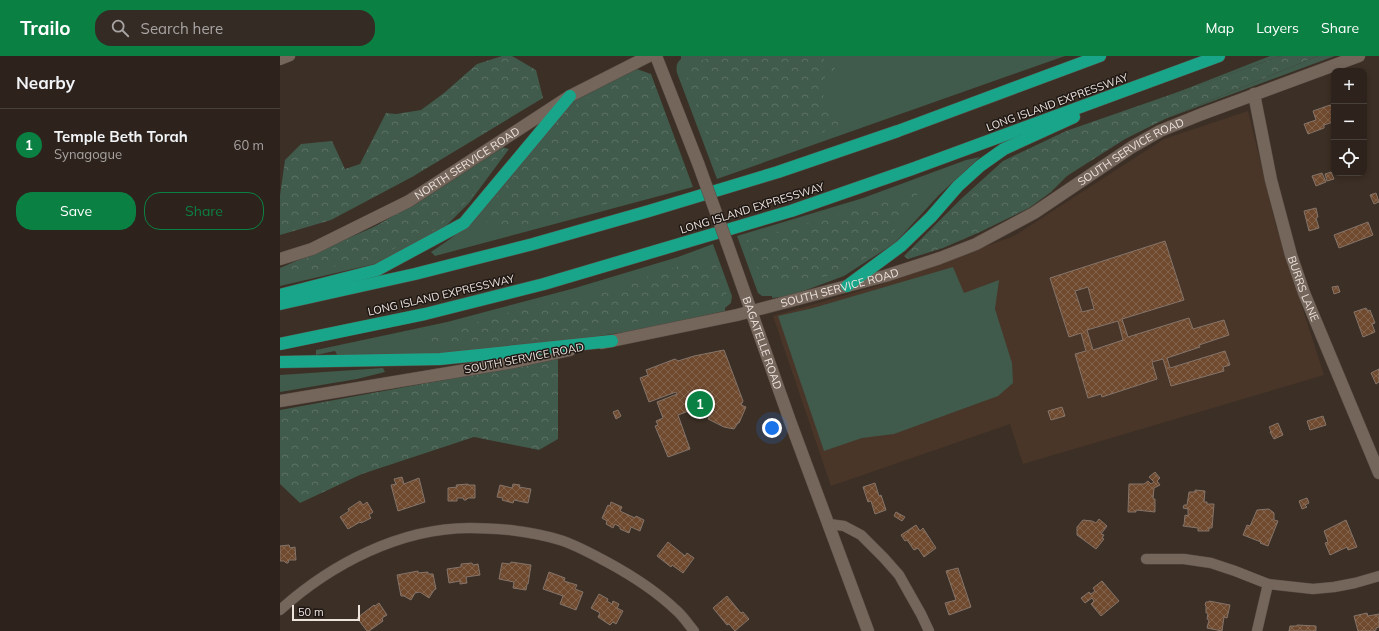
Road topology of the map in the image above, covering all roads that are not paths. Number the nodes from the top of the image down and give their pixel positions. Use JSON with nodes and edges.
{"nodes":[{"id":1,"x":649,"y":56,"type":"edge"},
{"id":2,"x":656,"y":56,"type":"edge"},
{"id":3,"x":1100,"y":56,"type":"edge"},
{"id":4,"x":1219,"y":56,"type":"edge"},
{"id":5,"x":1359,"y":56,"type":"edge"},
{"id":6,"x":1207,"y":60,"type":"junction"},
{"id":7,"x":1254,"y":94,"type":"junction"},
{"id":8,"x":570,"y":96,"type":"junction"},
{"id":9,"x":280,"y":259,"type":"edge"},
{"id":10,"x":846,"y":286,"type":"junction"},
{"id":11,"x":280,"y":295,"type":"edge"},
{"id":12,"x":280,"y":304,"type":"edge"},
{"id":13,"x":752,"y":311,"type":"junction"},
{"id":14,"x":612,"y":341,"type":"junction"},
{"id":15,"x":280,"y":344,"type":"edge"},
{"id":16,"x":280,"y":362,"type":"edge"},
{"id":17,"x":280,"y":400,"type":"edge"},
{"id":18,"x":1379,"y":474,"type":"edge"},
{"id":19,"x":829,"y":524,"type":"junction"},
{"id":20,"x":1146,"y":558,"type":"dead end"},
{"id":21,"x":1379,"y":576,"type":"edge"},
{"id":22,"x":1268,"y":584,"type":"junction"},
{"id":23,"x":280,"y":610,"type":"edge"},
{"id":24,"x":694,"y":631,"type":"edge"},
{"id":25,"x":868,"y":631,"type":"edge"},
{"id":26,"x":929,"y":631,"type":"edge"},
{"id":27,"x":1257,"y":631,"type":"edge"}],
"edges":[{"from":1,"to":8,"type":"main road","name":"NORTH SERVICE ROAD"},
{"from":2,"to":13,"type":"main road","name":"BAGATELLE ROAD","bridge":true},
{"from":3,"to":12,"type":"highway"},
{"from":4,"to":6,"type":"highway","name":"LONG ISLAND EXPRESSWAY"},
{"from":5,"to":7,"type":"main road","name":"SOUTH SERVICE ROAD"},
{"from":6,"to":10,"type":"highway"},
{"from":6,"to":15,"type":"highway","name":"LONG ISLAND EXPRESSWAY"},
{"from":7,"to":10,"type":"main road","name":"SOUTH SERVICE ROAD"},
{"from":7,"to":18,"type":"main road","name":"BURRS LANE"},
{"from":8,"to":9,"type":"main road","name":"NORTH SERVICE ROAD"},
{"from":8,"to":11,"type":"highway"},
{"from":10,"to":13,"type":"main road","name":"SOUTH SERVICE ROAD"},
{"from":13,"to":14,"type":"main road","name":"SOUTH SERVICE ROAD"},
{"from":13,"to":19,"type":"main road","name":"BAGATELLE ROAD"},
{"from":14,"to":16,"type":"highway"},
{"from":14,"to":17,"type":"main road","name":"SOUTH SERVICE ROAD"},
{"from":19,"to":25,"type":"main road","name":"BAGATELLE ROAD"},
{"from":19,"to":26,"type":"street"},
{"from":20,"to":22,"type":"street"},
{"from":21,"to":22,"type":"street"},
{"from":22,"to":27,"type":"street"},
{"from":23,"to":24,"type":"street"}]}
